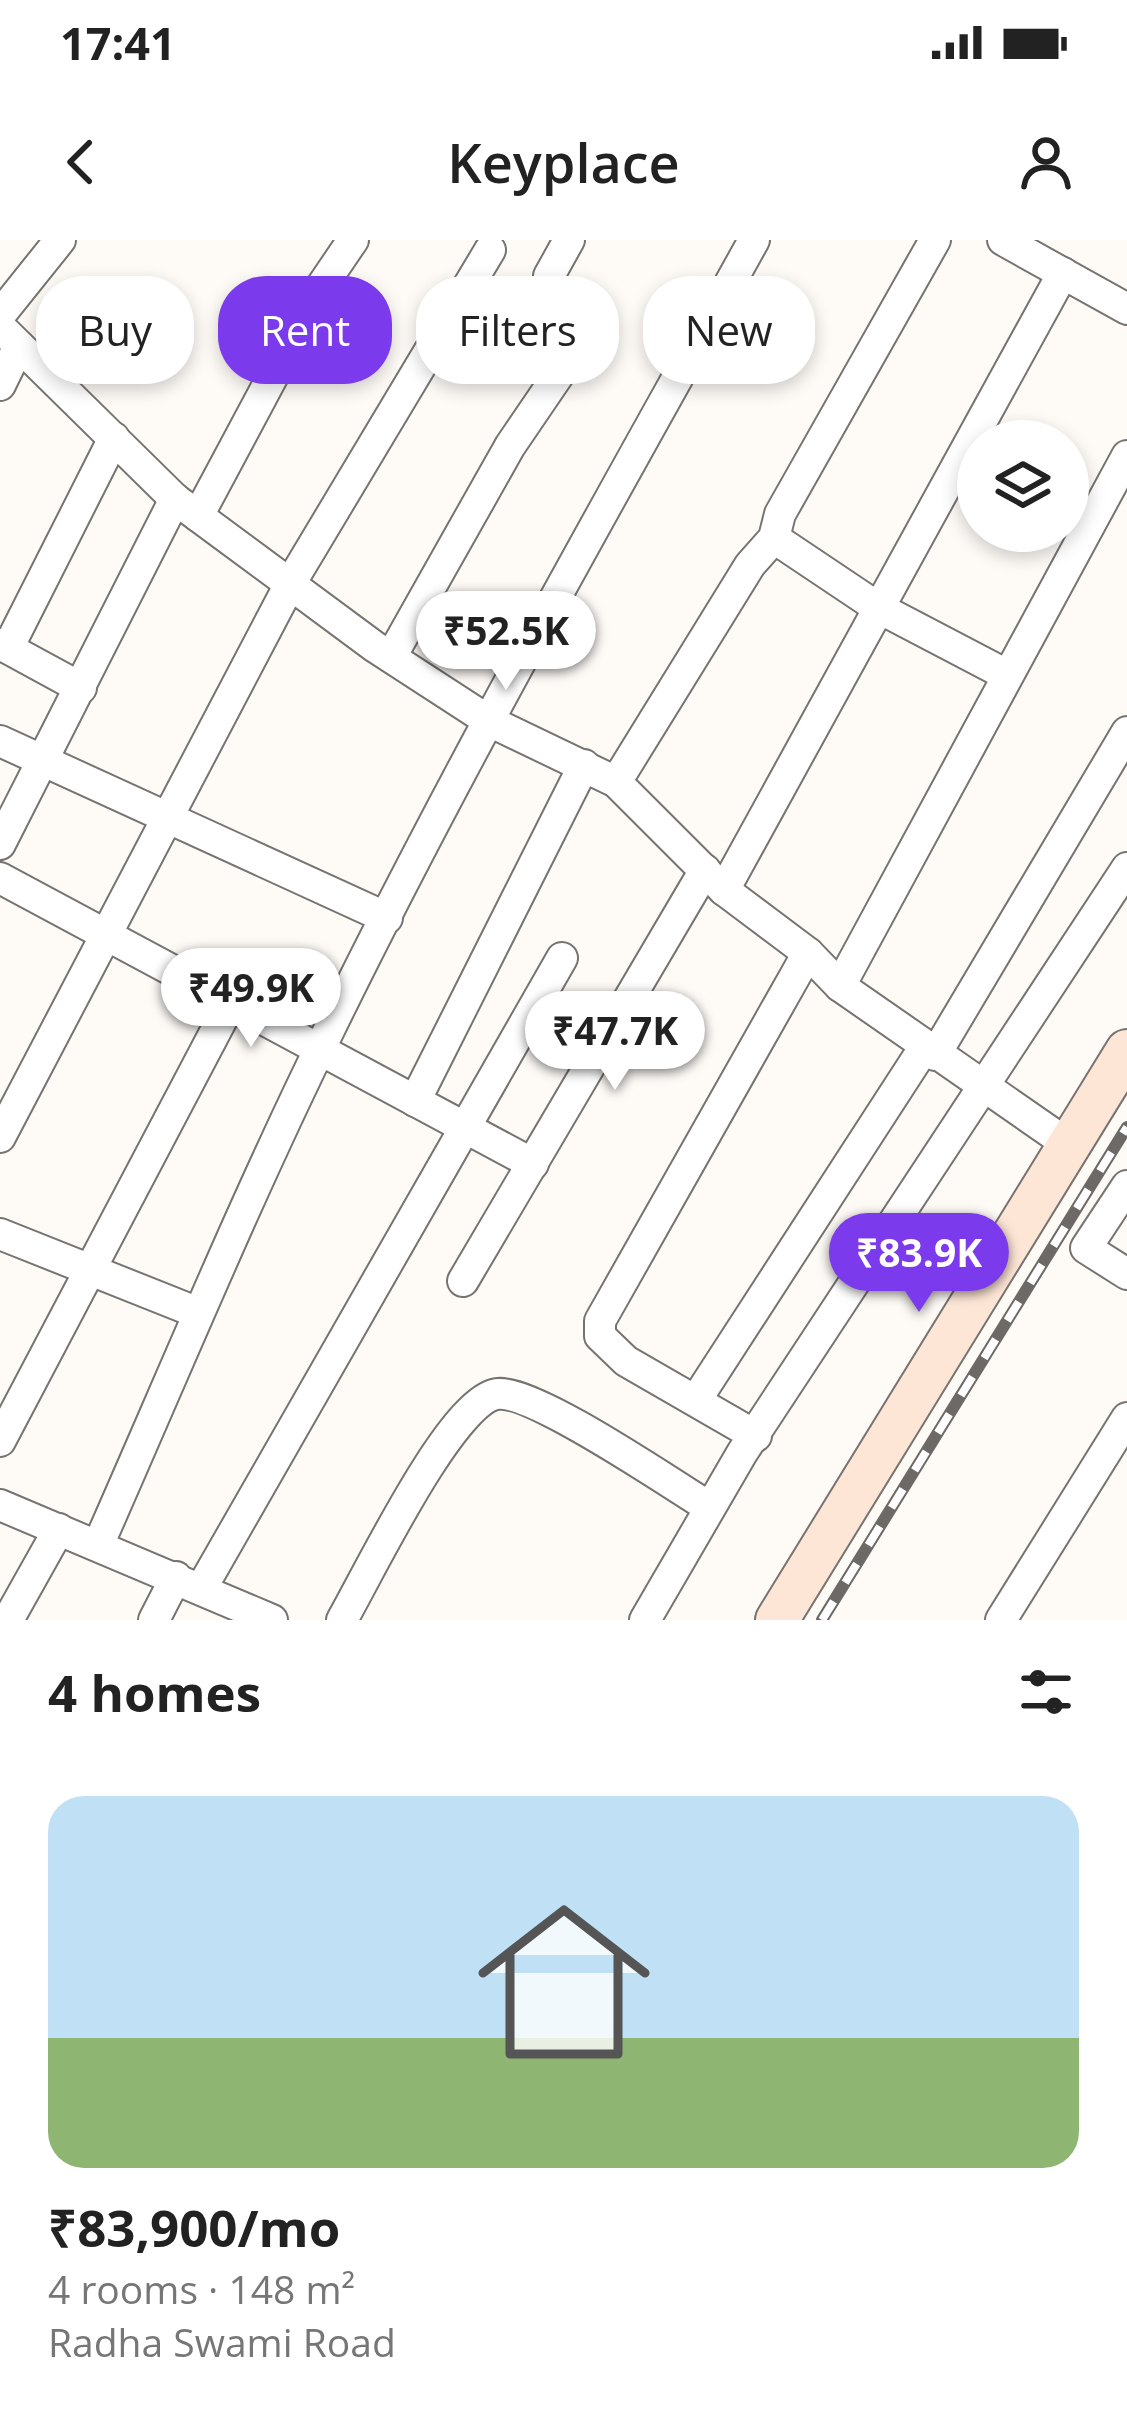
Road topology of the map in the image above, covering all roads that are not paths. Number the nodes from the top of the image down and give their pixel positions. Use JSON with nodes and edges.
{"nodes":[{"id":1,"x":60,"y":240,"type":"edge"},
{"id":2,"x":353,"y":240,"type":"edge"},
{"id":3,"x":569,"y":240,"type":"edge"},
{"id":4,"x":754,"y":240,"type":"edge"},
{"id":5,"x":935,"y":240,"type":"edge"},
{"id":6,"x":1019,"y":244,"type":"edge"},
{"id":7,"x":490,"y":250,"type":"dead end"},
{"id":8,"x":1063,"y":273,"type":"junction"},
{"id":9,"x":549,"y":276,"type":"dead end"},
{"id":10,"x":1127,"y":309,"type":"edge"},
{"id":11,"x":0,"y":315,"type":"edge"},
{"id":12,"x":9,"y":336,"type":"edge"},
{"id":13,"x":0,"y":384,"type":"edge"},
{"id":14,"x":552,"y":384,"type":"edge"},
{"id":15,"x":114,"y":438,"type":"junction"},
{"id":16,"x":1127,"y":456,"type":"edge"},
{"id":17,"x":186,"y":507,"type":"junction"},
{"id":18,"x":774,"y":538,"type":"junction"},
{"id":19,"x":290,"y":584,"type":"junction"},
{"id":20,"x":877,"y":607,"type":"junction"},
{"id":21,"x":4,"y":646,"type":"edge"},
{"id":22,"x":391,"y":658,"type":"junction"},
{"id":23,"x":1005,"y":674,"type":"junction"},
{"id":24,"x":81,"y":688,"type":"junction"},
{"id":25,"x":489,"y":721,"type":"junction"},
{"id":26,"x":1127,"y":732,"type":"edge"},
{"id":27,"x":0,"y":741,"type":"edge"},
{"id":28,"x":43,"y":763,"type":"junction"},
{"id":29,"x":584,"y":765,"type":"junction"},
{"id":30,"x":616,"y":782,"type":"junction"},
{"id":31,"x":170,"y":820,"type":"junction"},
{"id":32,"x":0,"y":844,"type":"edge"},
{"id":33,"x":1127,"y":868,"type":"edge"},
{"id":34,"x":0,"y":878,"type":"edge"},
{"id":35,"x":715,"y":880,"type":"junction"},
{"id":36,"x":387,"y":918,"type":"junction"},
{"id":37,"x":107,"y":935,"type":"junction"},
{"id":38,"x":808,"y":953,"type":"junction"},
{"id":39,"x":562,"y":958,"type":"dead end"},
{"id":40,"x":840,"y":986,"type":"junction"},
{"id":41,"x":231,"y":1002,"type":"junction"},
{"id":42,"x":319,"y":1049,"type":"junction"},
{"id":43,"x":1127,"y":1051,"type":"edge"},
{"id":44,"x":930,"y":1052,"type":"junction"},
{"id":45,"x":986,"y":1087,"type":"junction"},
{"id":46,"x":415,"y":1101,"type":"junction"},
{"id":47,"x":468,"y":1130,"type":"junction"},
{"id":48,"x":0,"y":1137,"type":"edge"},
{"id":49,"x":1070,"y":1145,"type":"junction"},
{"id":50,"x":532,"y":1164,"type":"junction"},
{"id":51,"x":1127,"y":1186,"type":"edge"},
{"id":52,"x":0,"y":1234,"type":"edge"},
{"id":53,"x":87,"y":1269,"type":"junction"},
{"id":54,"x":1127,"y":1274,"type":"edge"},
{"id":55,"x":464,"y":1281,"type":"dead end"},
{"id":56,"x":196,"y":1312,"type":"junction"},
{"id":57,"x":697,"y":1400,"type":"junction"},
{"id":58,"x":1127,"y":1418,"type":"edge"},
{"id":59,"x":756,"y":1436,"type":"junction"},
{"id":60,"x":0,"y":1441,"type":"edge"},
{"id":61,"x":0,"y":1504,"type":"edge"},
{"id":62,"x":709,"y":1507,"type":"junction"},
{"id":63,"x":59,"y":1529,"type":"junction"},
{"id":64,"x":99,"y":1543,"type":"junction"},
{"id":65,"x":188,"y":1583,"type":"junction"},
{"id":66,"x":8,"y":1620,"type":"edge"},
{"id":67,"x":154,"y":1620,"type":"edge"},
{"id":68,"x":272,"y":1620,"type":"edge"},
{"id":69,"x":342,"y":1620,"type":"edge"},
{"id":70,"x":645,"y":1620,"type":"edge"},
{"id":71,"x":777,"y":1620,"type":"edge"},
{"id":72,"x":1001,"y":1620,"type":"edge"}],
"edges":[{"from":1,"to":11,"type":"street"},
{"from":2,"to":17,"type":"street"},
{"from":3,"to":9,"type":"street"},
{"from":4,"to":25,"type":"street"},
{"from":5,"to":18,"type":"street"},
{"from":6,"to":8,"type":"street"},
{"from":7,"to":19,"type":"street"},
{"from":8,"to":10,"type":"street"},
{"from":8,"to":20,"type":"street"},
{"from":12,"to":13,"type":"street"},
{"from":12,"to":15,"type":"street"},
{"from":14,"to":22,"type":"street"},
{"from":15,"to":17,"type":"street"},
{"from":15,"to":21,"type":"street"},
{"from":16,"to":23,"type":"street"},
{"from":17,"to":19,"type":"street"},
{"from":17,"to":24,"type":"street"},
{"from":18,"to":20,"type":"street"},
{"from":18,"to":30,"type":"street"},
{"from":19,"to":22,"type":"street"},
{"from":19,"to":31,"type":"street"},
{"from":20,"to":23,"type":"street"},
{"from":20,"to":35,"type":"street"},
{"from":21,"to":24,"type":"street"},
{"from":22,"to":25,"type":"street"},
{"from":23,"to":40,"type":"street"},
{"from":24,"to":28,"type":"street"},
{"from":25,"to":29,"type":"street"},
{"from":25,"to":36,"type":"street"},
{"from":26,"to":44,"type":"street"},
{"from":27,"to":28,"type":"street"},
{"from":28,"to":31,"type":"street"},
{"from":28,"to":32,"type":"street"},
{"from":29,"to":30,"type":"street"},
{"from":29,"to":46,"type":"street"},
{"from":30,"to":35,"type":"street"},
{"from":31,"to":36,"type":"street"},
{"from":31,"to":37,"type":"street"},
{"from":33,"to":45,"type":"street"},
{"from":34,"to":37,"type":"street"},
{"from":35,"to":38,"type":"street"},
{"from":35,"to":50,"type":"street"},
{"from":36,"to":42,"type":"street"},
{"from":37,"to":41,"type":"street"},
{"from":37,"to":48,"type":"street"},
{"from":38,"to":40,"type":"street"},
{"from":38,"to":57,"type":"street"},
{"from":39,"to":47,"type":"street"},
{"from":40,"to":44,"type":"street"},
{"from":41,"to":42,"type":"street"},
{"from":41,"to":53,"type":"street"},
{"from":42,"to":46,"type":"street"},
{"from":42,"to":56,"type":"street"},
{"from":43,"to":49,"type":"street"},
{"from":44,"to":45,"type":"street"},
{"from":44,"to":57,"type":"street"},
{"from":45,"to":49,"type":"street"},
{"from":45,"to":59,"type":"street"},
{"from":46,"to":47,"type":"street"},
{"from":47,"to":50,"type":"street"},
{"from":47,"to":65,"type":"street"},
{"from":49,"to":71,"type":"street"},
{"from":50,"to":55,"type":"street"},
{"from":51,"to":54,"type":"street"},
{"from":52,"to":53,"type":"street"},
{"from":53,"to":56,"type":"street"},
{"from":53,"to":60,"type":"street"},
{"from":56,"to":64,"type":"street"},
{"from":57,"to":59,"type":"street"},
{"from":58,"to":72,"type":"street"},
{"from":59,"to":62,"type":"street"},
{"from":61,"to":63,"type":"street"},
{"from":62,"to":69,"type":"street"},
{"from":62,"to":70,"type":"street"},
{"from":63,"to":64,"type":"street"},
{"from":63,"to":66,"type":"street"},
{"from":64,"to":65,"type":"street"},
{"from":65,"to":67,"type":"street"},
{"from":65,"to":68,"type":"street"}]}
